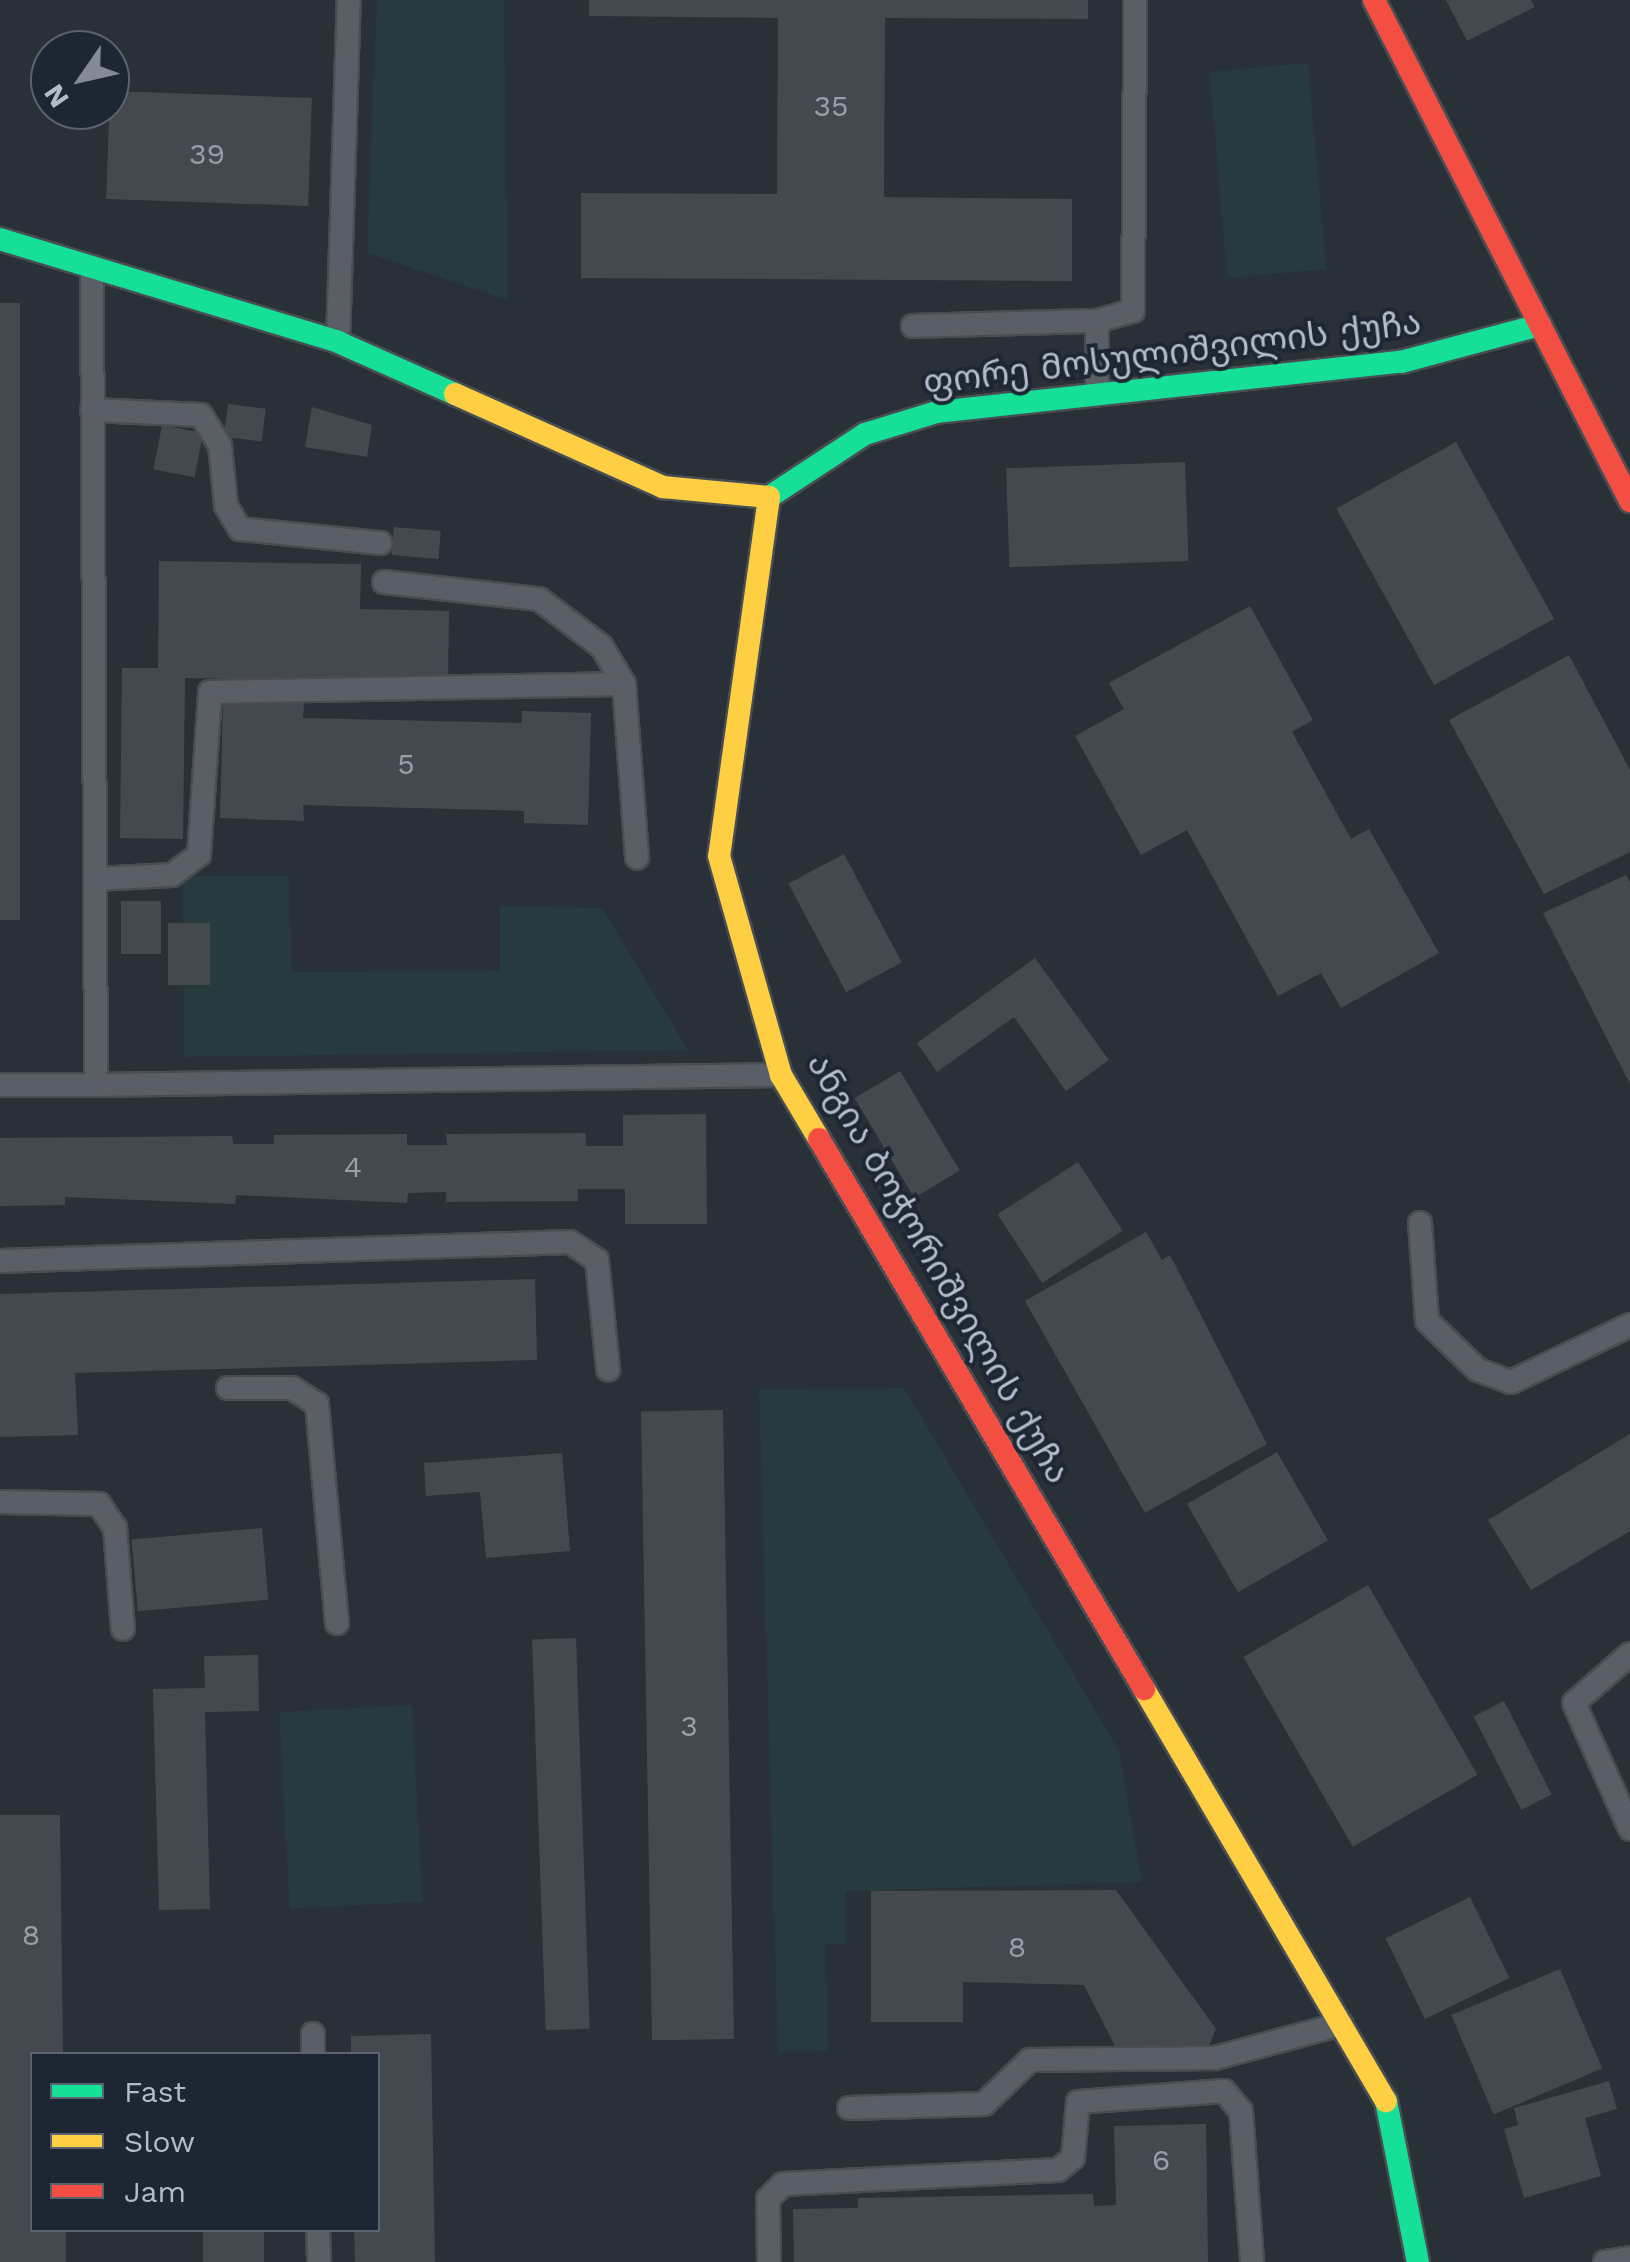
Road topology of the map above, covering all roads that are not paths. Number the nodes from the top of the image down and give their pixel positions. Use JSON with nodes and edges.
{"nodes":[{"id":1,"x":349,"y":0,"type":"edge"},
{"id":2,"x":1135,"y":0,"type":"edge"},
{"id":3,"x":1374,"y":0,"type":"edge"},
{"id":4,"x":0,"y":239,"type":"edge"},
{"id":5,"x":92,"y":265,"type":"junction"},
{"id":6,"x":1096,"y":321,"type":"junction"},
{"id":7,"x":1540,"y":325,"type":"junction"},
{"id":8,"x":914,"y":326,"type":"dead end"},
{"id":9,"x":338,"y":342,"type":"junction"},
{"id":10,"x":1098,"y":394,"type":"junction"},
{"id":11,"x":92,"y":410,"type":"junction"},
{"id":12,"x":769,"y":497,"type":"junction"},
{"id":13,"x":1630,"y":502,"type":"edge"},
{"id":14,"x":380,"y":543,"type":"dead end"},
{"id":15,"x":384,"y":582,"type":"dead end"},
{"id":16,"x":624,"y":684,"type":"junction"},
{"id":17,"x":637,"y":858,"type":"dead end"},
{"id":18,"x":95,"y":879,"type":"junction"},
{"id":19,"x":782,"y":1075,"type":"junction"},
{"id":20,"x":96,"y":1085,"type":"junction"},
{"id":21,"x":0,"y":1086,"type":"edge"},
{"id":22,"x":1420,"y":1224,"type":"dead end"},
{"id":23,"x":0,"y":1261,"type":"edge"},
{"id":24,"x":1630,"y":1325,"type":"edge"},
{"id":25,"x":608,"y":1368,"type":"dead end"},
{"id":26,"x":228,"y":1388,"type":"dead end"},
{"id":27,"x":0,"y":1502,"type":"edge"},
{"id":28,"x":336,"y":1622,"type":"dead end"},
{"id":29,"x":123,"y":1629,"type":"dead end"},
{"id":30,"x":1630,"y":1654,"type":"edge"},
{"id":31,"x":1630,"y":1829,"type":"edge"},
{"id":32,"x":1342,"y":2024,"type":"junction"},
{"id":33,"x":849,"y":2108,"type":"dead end"},
{"id":34,"x":318,"y":2232,"type":"edge"},
{"id":35,"x":1630,"y":2258,"type":"edge"},
{"id":36,"x":319,"y":2262,"type":"edge"},
{"id":37,"x":769,"y":2262,"type":"edge"},
{"id":38,"x":1252,"y":2262,"type":"edge"},
{"id":39,"x":1418,"y":2262,"type":"edge"},
{"id":40,"x":1604,"y":2262,"type":"edge"}],
"edges":[{"from":1,"to":9,"type":"lane"},
{"from":2,"to":6,"type":"lane"},
{"from":3,"to":7,"type":"street"},
{"from":4,"to":5,"type":"street"},
{"from":5,"to":9,"type":"street"},
{"from":5,"to":11,"type":"lane"},
{"from":6,"to":8,"type":"lane"},
{"from":6,"to":10,"type":"lane"},
{"from":7,"to":10,"type":"street","name":"ფორე მოსულიშვილის ქუჩა"},
{"from":7,"to":13,"type":"street"},
{"from":9,"to":12,"type":"street"},
{"from":10,"to":12,"type":"street","name":"ფორე მოსულიშვილის ქუჩა"},
{"from":11,"to":14,"type":"lane"},
{"from":11,"to":18,"type":"lane"},
{"from":12,"to":19,"type":"street","name":"ანგია ბოჭორიშვილის ქუჩა"},
{"from":15,"to":16,"type":"lane"},
{"from":16,"to":17,"type":"lane"},
{"from":16,"to":18,"type":"lane"},
{"from":18,"to":20,"type":"lane"},
{"from":19,"to":20,"type":"lane"},
{"from":19,"to":32,"type":"street","name":"ანგია ბოჭორიშვილის ქუჩა"},
{"from":20,"to":21,"type":"lane"},
{"from":22,"to":24,"type":"lane"},
{"from":23,"to":25,"type":"lane"},
{"from":26,"to":28,"type":"lane"},
{"from":27,"to":29,"type":"lane"},
{"from":30,"to":31,"type":"lane"},
{"from":32,"to":33,"type":"lane"},
{"from":32,"to":39,"type":"street","name":"ანგია ბოჭორიშვილის ქუჩა"},
{"from":34,"to":36,"type":"lane"},
{"from":35,"to":40,"type":"lane"},
{"from":37,"to":38,"type":"lane"}]}
